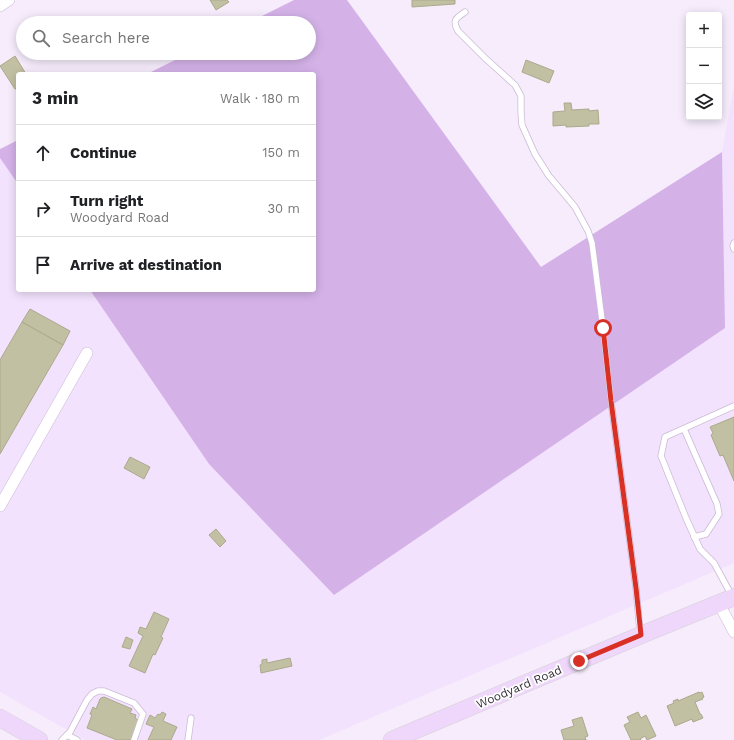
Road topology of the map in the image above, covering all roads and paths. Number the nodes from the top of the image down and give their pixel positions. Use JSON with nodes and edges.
{"nodes":[{"id":1,"x":9,"y":0,"type":"edge"},
{"id":2,"x":0,"y":6,"type":"edge"},
{"id":3,"x":465,"y":12,"type":"dead end"},
{"id":4,"x":734,"y":244,"type":"edge"},
{"id":5,"x":734,"y":249,"type":"edge"},
{"id":6,"x":87,"y":353,"type":"dead end"},
{"id":7,"x":734,"y":406,"type":"edge"},
{"id":8,"x":684,"y":429,"type":"junction"},
{"id":9,"x":0,"y":506,"type":"edge"},
{"id":10,"x":694,"y":537,"type":"junction"},
{"id":11,"x":729,"y":599,"type":"edge"},
{"id":12,"x":734,"y":632,"type":"edge"},
{"id":13,"x":641,"y":635,"type":"junction"},
{"id":14,"x":0,"y":718,"type":"edge"},
{"id":15,"x":191,"y":718,"type":"dead end"},
{"id":16,"x":67,"y":735,"type":"junction"},
{"id":17,"x":39,"y":740,"type":"edge"},
{"id":18,"x":62,"y":740,"type":"edge"},
{"id":19,"x":77,"y":740,"type":"edge"},
{"id":20,"x":134,"y":740,"type":"edge"},
{"id":21,"x":188,"y":740,"type":"edge"},
{"id":22,"x":392,"y":740,"type":"edge"}],
"edges":[{"from":1,"to":2,"type":"street"},
{"from":3,"to":13,"type":"lane"},
{"from":4,"to":5,"type":"lane"},
{"from":6,"to":9,"type":"street"},
{"from":7,"to":8,"type":"lane"},
{"from":8,"to":10,"type":"lane"},
{"from":8,"to":10,"type":"lane"},
{"from":10,"to":11,"type":"lane"},
{"from":11,"to":12,"type":"street"},
{"from":11,"to":13,"type":"main road","name":"Woodyard Road"},
{"from":13,"to":22,"type":"main road","name":"Woodyard Road"},
{"from":14,"to":17,"type":"main road"},
{"from":15,"to":21,"type":"lane"},
{"from":16,"to":18,"type":"lane"},
{"from":16,"to":19,"type":"lane"},
{"from":16,"to":20,"type":"lane"}]}
